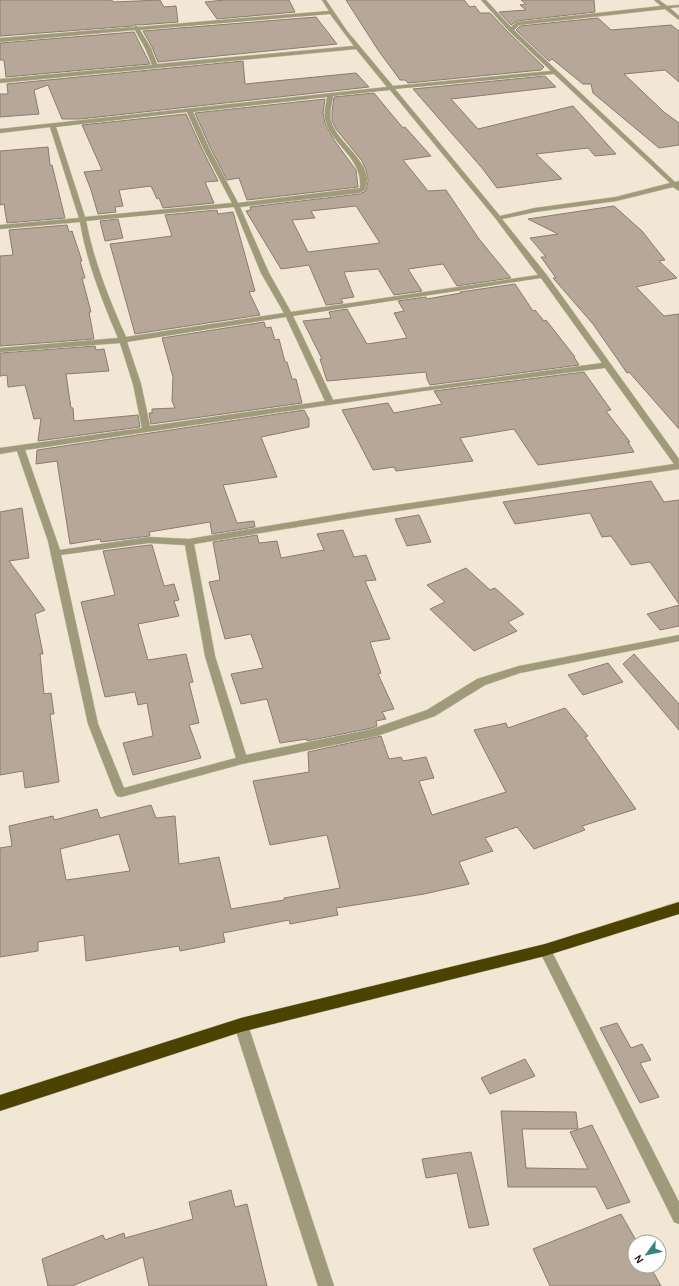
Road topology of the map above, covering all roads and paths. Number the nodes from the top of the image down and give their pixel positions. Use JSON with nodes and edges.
{"nodes":[{"id":1,"x":324,"y":0,"type":"edge"},
{"id":2,"x":483,"y":0,"type":"edge"},
{"id":3,"x":656,"y":0,"type":"edge"},
{"id":4,"x":679,"y":6,"type":"edge"},
{"id":5,"x":664,"y":7,"type":"junction"},
{"id":6,"x":331,"y":12,"type":"junction"},
{"id":7,"x":679,"y":18,"type":"edge"},
{"id":8,"x":136,"y":27,"type":"junction"},
{"id":9,"x":511,"y":30,"type":"junction"},
{"id":10,"x":0,"y":40,"type":"edge"},
{"id":11,"x":357,"y":47,"type":"junction"},
{"id":12,"x":155,"y":66,"type":"junction"},
{"id":13,"x":555,"y":72,"type":"junction"},
{"id":14,"x":0,"y":81,"type":"edge"},
{"id":15,"x":392,"y":88,"type":"junction"},
{"id":16,"x":330,"y":95,"type":"junction"},
{"id":17,"x":189,"y":110,"type":"junction"},
{"id":18,"x":53,"y":126,"type":"junction"},
{"id":19,"x":0,"y":131,"type":"edge"},
{"id":20,"x":676,"y":183,"type":"edge"},
{"id":21,"x":679,"y":189,"type":"edge"},
{"id":22,"x":236,"y":205,"type":"junction"},
{"id":23,"x":498,"y":218,"type":"junction"},
{"id":24,"x":83,"y":220,"type":"junction"},
{"id":25,"x":0,"y":227,"type":"edge"},
{"id":26,"x":543,"y":276,"type":"junction"},
{"id":27,"x":290,"y":315,"type":"junction"},
{"id":28,"x":123,"y":340,"type":"junction"},
{"id":29,"x":0,"y":350,"type":"edge"},
{"id":30,"x":607,"y":365,"type":"junction"},
{"id":31,"x":330,"y":403,"type":"junction"},
{"id":32,"x":147,"y":430,"type":"junction"},
{"id":33,"x":20,"y":448,"type":"junction"},
{"id":34,"x":0,"y":451,"type":"edge"},
{"id":35,"x":679,"y":465,"type":"edge"},
{"id":36,"x":189,"y":542,"type":"junction"},
{"id":37,"x":56,"y":553,"type":"junction"},
{"id":38,"x":679,"y":638,"type":"edge"},
{"id":39,"x":242,"y":760,"type":"junction"},
{"id":40,"x":679,"y":908,"type":"edge"},
{"id":41,"x":546,"y":950,"type":"junction"},
{"id":42,"x":241,"y":1025,"type":"junction"},
{"id":43,"x":0,"y":1103,"type":"edge"},
{"id":44,"x":679,"y":1217,"type":"edge"},
{"id":45,"x":326,"y":1286,"type":"edge"}],
"edges":[{"from":1,"to":6,"type":"street"},
{"from":2,"to":9,"type":"street"},
{"from":3,"to":5,"type":"street"},
{"from":4,"to":5,"type":"street"},
{"from":5,"to":7,"type":"street"},
{"from":5,"to":9,"type":"street"},
{"from":6,"to":8,"type":"street"},
{"from":6,"to":11,"type":"street"},
{"from":8,"to":10,"type":"street"},
{"from":8,"to":12,"type":"street"},
{"from":9,"to":13,"type":"street"},
{"from":11,"to":12,"type":"street"},
{"from":11,"to":15,"type":"street"},
{"from":12,"to":14,"type":"street"},
{"from":13,"to":15,"type":"street"},
{"from":13,"to":20,"type":"street"},
{"from":15,"to":16,"type":"street"},
{"from":15,"to":23,"type":"street"},
{"from":16,"to":17,"type":"street"},
{"from":16,"to":22,"type":"street"},
{"from":17,"to":18,"type":"street"},
{"from":17,"to":22,"type":"street"},
{"from":18,"to":19,"type":"street"},
{"from":18,"to":24,"type":"street"},
{"from":20,"to":21,"type":"street"},
{"from":20,"to":23,"type":"street"},
{"from":22,"to":24,"type":"street"},
{"from":22,"to":27,"type":"street"},
{"from":23,"to":26,"type":"street"},
{"from":24,"to":25,"type":"street"},
{"from":24,"to":28,"type":"street"},
{"from":26,"to":27,"type":"street"},
{"from":26,"to":30,"type":"street"},
{"from":27,"to":28,"type":"street"},
{"from":27,"to":31,"type":"street"},
{"from":28,"to":29,"type":"street"},
{"from":28,"to":32,"type":"street"},
{"from":30,"to":31,"type":"street"},
{"from":30,"to":35,"type":"street"},
{"from":31,"to":32,"type":"street"},
{"from":32,"to":33,"type":"street"},
{"from":33,"to":34,"type":"street"},
{"from":33,"to":37,"type":"street"},
{"from":35,"to":36,"type":"street"},
{"from":36,"to":37,"type":"street"},
{"from":36,"to":39,"type":"street"},
{"from":37,"to":39,"type":"street"},
{"from":38,"to":39,"type":"street"},
{"from":40,"to":41,"type":"highway"},
{"from":41,"to":42,"type":"highway"},
{"from":41,"to":44,"type":"street"},
{"from":42,"to":43,"type":"highway"},
{"from":42,"to":45,"type":"street"}]}
